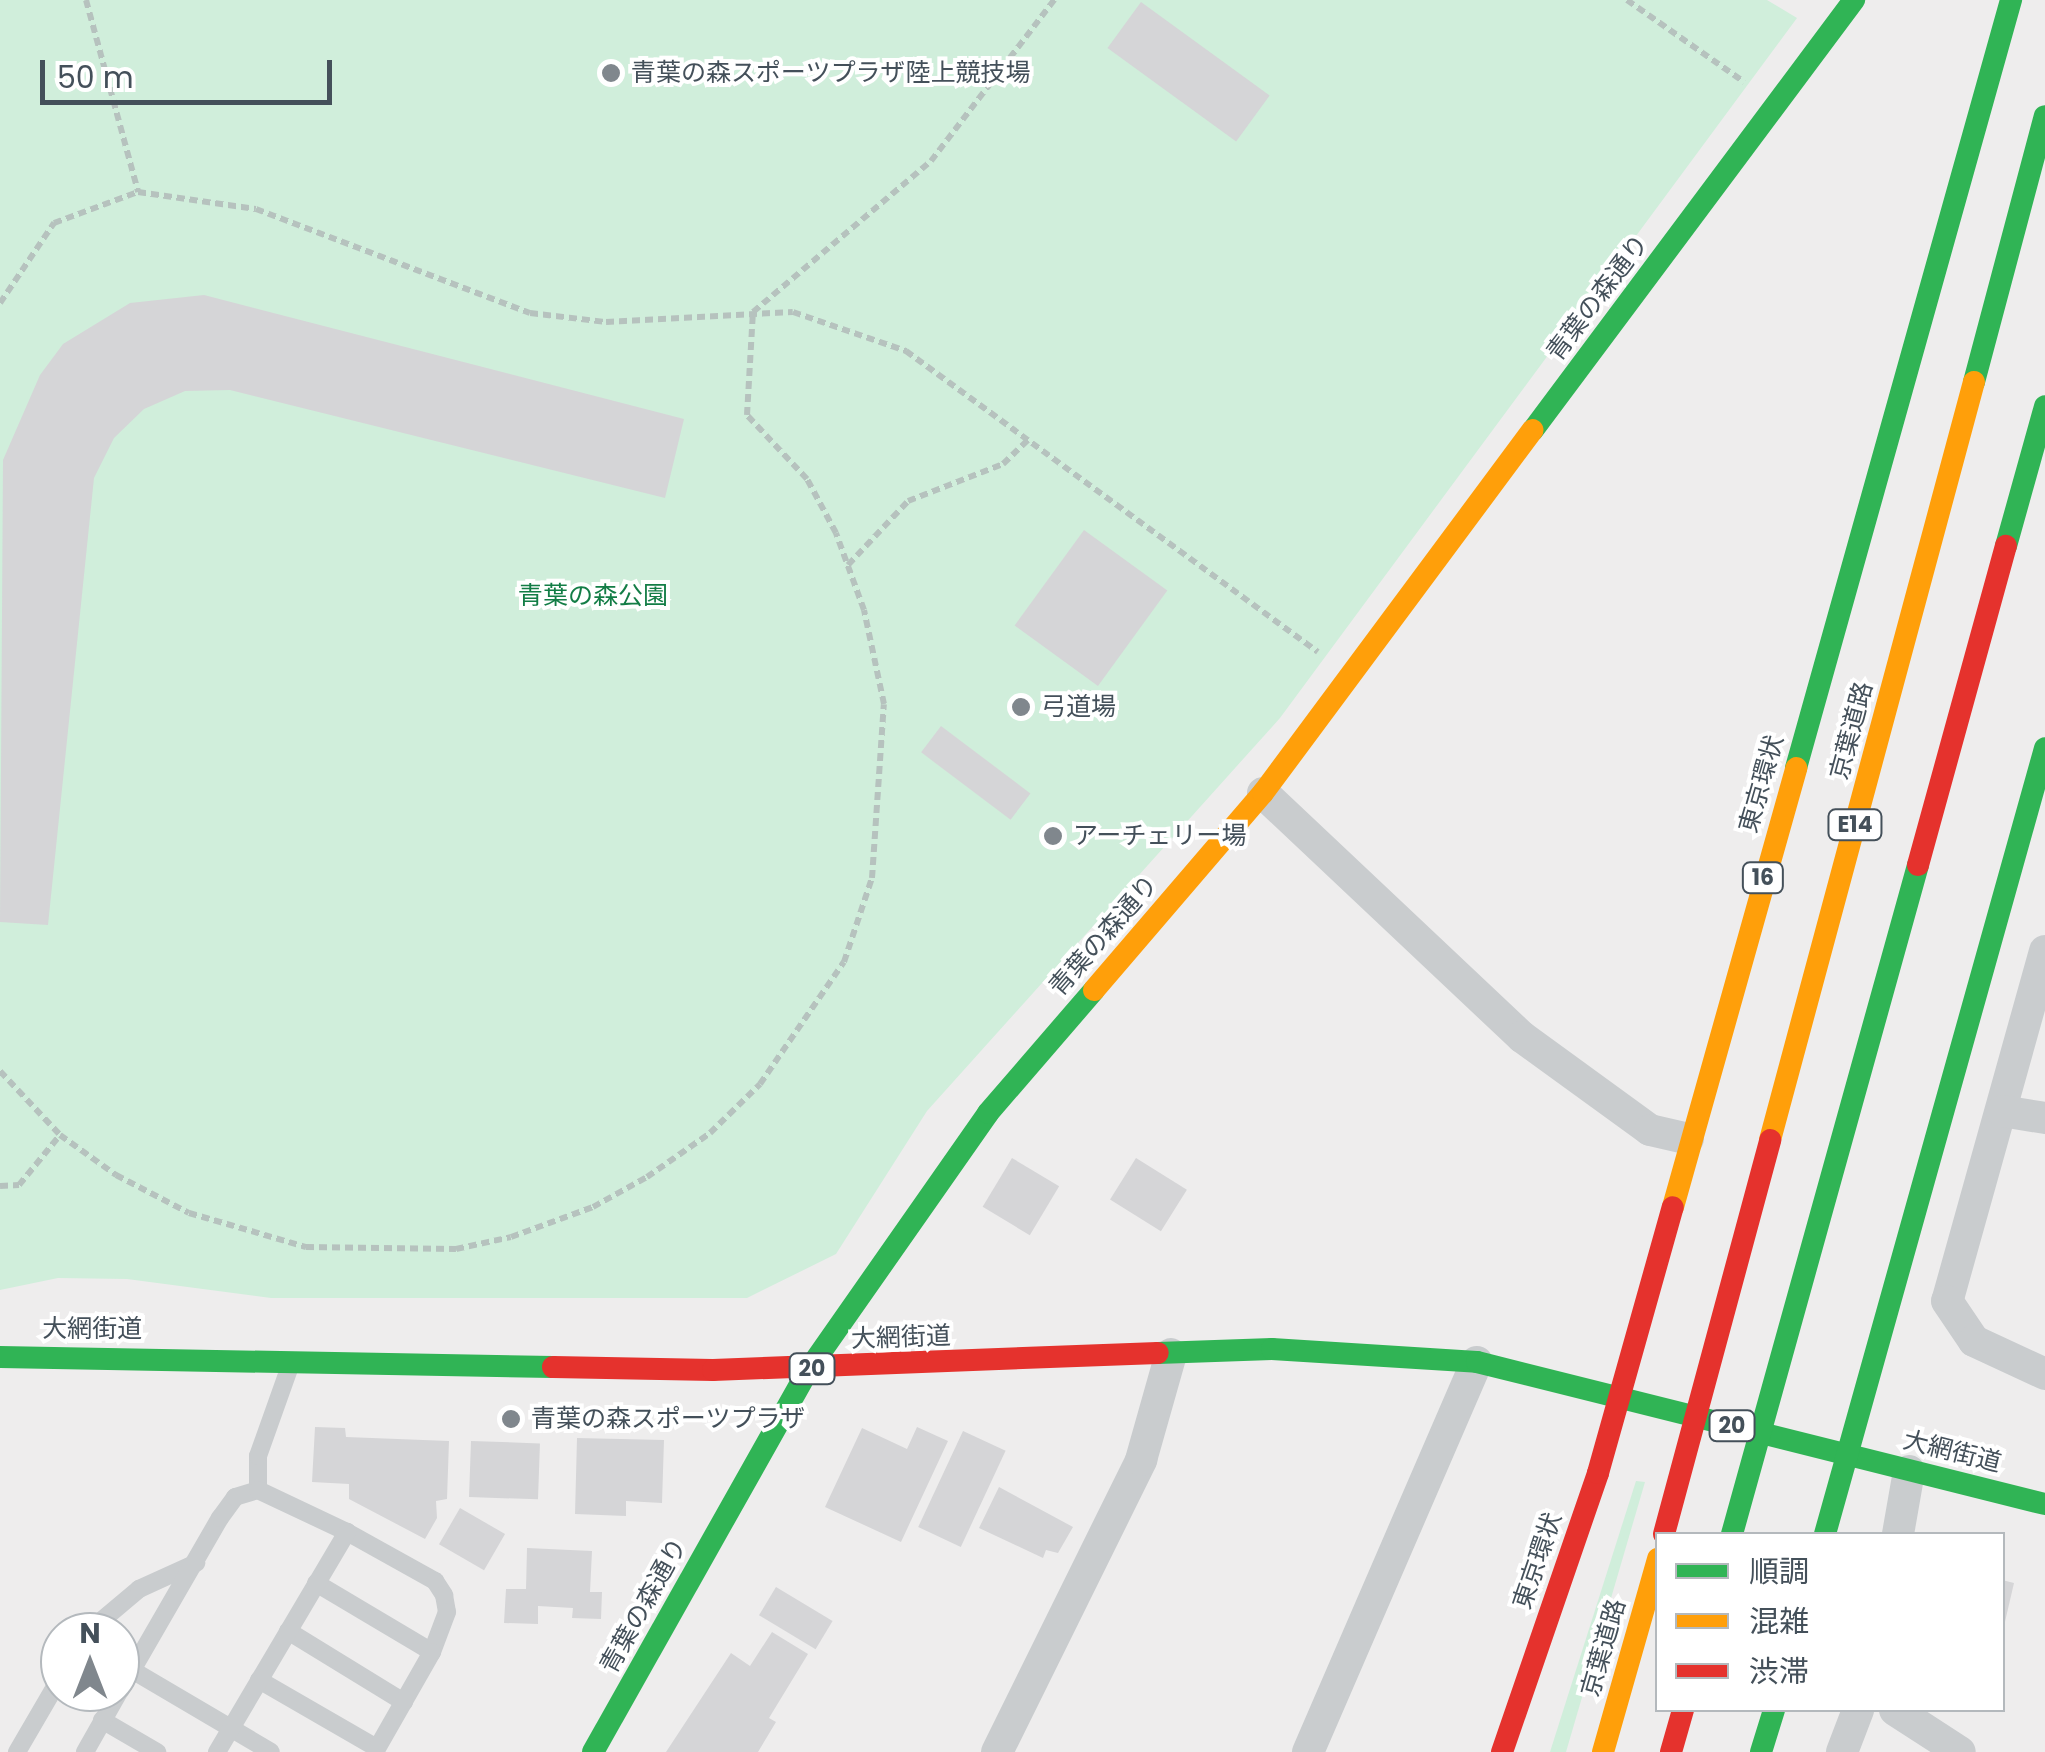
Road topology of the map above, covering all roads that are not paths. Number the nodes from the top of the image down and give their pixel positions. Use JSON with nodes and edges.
{"nodes":[{"id":1,"x":1854,"y":0,"type":"edge"},
{"id":2,"x":2010,"y":0,"type":"edge"},
{"id":3,"x":2045,"y":116,"type":"edge"},
{"id":4,"x":2045,"y":406,"type":"edge"},
{"id":5,"x":2045,"y":748,"type":"edge"},
{"id":6,"x":1264,"y":793,"type":"junction"},
{"id":7,"x":2045,"y":952,"type":"edge"},
{"id":8,"x":2036,"y":1020,"type":"edge"},
{"id":9,"x":2002,"y":1111,"type":"junction"},
{"id":10,"x":2045,"y":1118,"type":"edge"},
{"id":11,"x":1688,"y":1139,"type":"junction"},
{"id":12,"x":1171,"y":1354,"type":"junction"},
{"id":13,"x":0,"y":1357,"type":"edge"},
{"id":14,"x":292,"y":1360,"type":"junction"},
{"id":15,"x":1477,"y":1362,"type":"junction"},
{"id":16,"x":809,"y":1369,"type":"junction"},
{"id":17,"x":2045,"y":1374,"type":"edge"},
{"id":18,"x":1618,"y":1398,"type":"junction"},
{"id":19,"x":1846,"y":1454,"type":"junction"},
{"id":20,"x":1909,"y":1471,"type":"junction"},
{"id":21,"x":258,"y":1490,"type":"junction"},
{"id":22,"x":2045,"y":1504,"type":"edge"},
{"id":23,"x":347,"y":1532,"type":"junction"},
{"id":24,"x":1665,"y":1532,"type":"edge"},
{"id":25,"x":1733,"y":1532,"type":"edge"},
{"id":26,"x":1826,"y":1532,"type":"edge"},
{"id":27,"x":1898,"y":1532,"type":"edge"},
{"id":28,"x":196,"y":1562,"type":"junction"},
{"id":29,"x":1655,"y":1569,"type":"edge"},
{"id":30,"x":316,"y":1583,"type":"junction"},
{"id":31,"x":111,"y":1612,"type":"edge"},
{"id":32,"x":288,"y":1631,"type":"junction"},
{"id":33,"x":432,"y":1652,"type":"junction"},
{"id":34,"x":140,"y":1656,"type":"edge"},
{"id":35,"x":140,"y":1675,"type":"edge"},
{"id":36,"x":260,"y":1680,"type":"junction"},
{"id":37,"x":404,"y":1702,"type":"junction"},
{"id":38,"x":40,"y":1712,"type":"edge"},
{"id":39,"x":107,"y":1712,"type":"edge"},
{"id":40,"x":1682,"y":1712,"type":"edge"},
{"id":41,"x":1773,"y":1712,"type":"edge"},
{"id":42,"x":1857,"y":1712,"type":"edge"},
{"id":43,"x":1897,"y":1712,"type":"edge"},
{"id":44,"x":102,"y":1720,"type":"junction"},
{"id":45,"x":231,"y":1728,"type":"junction"},
{"id":46,"x":376,"y":1750,"type":"edge"},
{"id":47,"x":17,"y":1752,"type":"edge"},
{"id":48,"x":85,"y":1752,"type":"edge"},
{"id":49,"x":157,"y":1752,"type":"edge"},
{"id":50,"x":217,"y":1752,"type":"edge"},
{"id":51,"x":271,"y":1752,"type":"edge"},
{"id":52,"x":593,"y":1752,"type":"edge"},
{"id":53,"x":996,"y":1752,"type":"edge"},
{"id":54,"x":1308,"y":1752,"type":"edge"},
{"id":55,"x":1502,"y":1752,"type":"edge"},
{"id":56,"x":1603,"y":1752,"type":"edge"},
{"id":57,"x":1671,"y":1752,"type":"edge"},
{"id":58,"x":1761,"y":1752,"type":"edge"},
{"id":59,"x":1842,"y":1752,"type":"edge"},
{"id":60,"x":1960,"y":1752,"type":"edge"}],
"edges":[{"from":1,"to":6,"type":"main road","name":"青葉の森通り"},
{"from":2,"to":11,"type":"main road","name":"東京環状","number":"16"},
{"from":3,"to":24,"type":"main road","name":"京葉道路","number":"E14"},
{"from":4,"to":25,"type":"main road"},
{"from":5,"to":19,"type":"main road"},
{"from":6,"to":11,"type":"street"},
{"from":6,"to":16,"type":"main road","name":"青葉の森通り"},
{"from":7,"to":8,"type":"street"},
{"from":8,"to":9,"type":"street"},
{"from":9,"to":10,"type":"street"},
{"from":9,"to":17,"type":"street"},
{"from":11,"to":18,"type":"main road","name":"東京環状","number":"16"},
{"from":12,"to":15,"type":"main road","name":"大網街道","number":"20"},
{"from":12,"to":16,"type":"main road","name":"大網街道","number":"20"},
{"from":12,"to":53,"type":"street"},
{"from":13,"to":14,"type":"main road","name":"大網街道","number":"20"},
{"from":14,"to":16,"type":"main road","name":"大網街道","number":"20"},
{"from":14,"to":21,"type":"lane"},
{"from":15,"to":18,"type":"main road","name":"大網街道","number":"20"},
{"from":15,"to":54,"type":"street"},
{"from":16,"to":52,"type":"main road","name":"青葉の森通り"},
{"from":18,"to":19,"type":"main road","number":"20"},
{"from":18,"to":55,"type":"main road","name":"東京環状","number":"16"},
{"from":19,"to":20,"type":"main road","name":"大網街道","number":"20"},
{"from":19,"to":26,"type":"main road"},
{"from":20,"to":22,"type":"main road","name":"大網街道","number":"20"},
{"from":20,"to":27,"type":"street"},
{"from":21,"to":23,"type":"lane"},
{"from":21,"to":28,"type":"lane"},
{"from":23,"to":30,"type":"lane"},
{"from":23,"to":33,"type":"lane"},
{"from":28,"to":31,"type":"lane"},
{"from":28,"to":34,"type":"lane"},
{"from":29,"to":56,"type":"main road","name":"京葉道路"},
{"from":30,"to":32,"type":"lane"},
{"from":30,"to":33,"type":"lane"},
{"from":32,"to":36,"type":"lane"},
{"from":32,"to":37,"type":"lane"},
{"from":33,"to":37,"type":"lane"},
{"from":35,"to":45,"type":"lane"},
{"from":36,"to":45,"type":"lane"},
{"from":36,"to":46,"type":"lane"},
{"from":37,"to":46,"type":"lane"},
{"from":38,"to":47,"type":"lane"},
{"from":39,"to":44,"type":"lane"},
{"from":40,"to":57,"type":"main road"},
{"from":41,"to":58,"type":"main road"},
{"from":42,"to":59,"type":"street"},
{"from":43,"to":60,"type":"street"},
{"from":44,"to":48,"type":"lane"},
{"from":44,"to":49,"type":"lane"},
{"from":45,"to":50,"type":"lane"},
{"from":45,"to":51,"type":"lane"}]}
